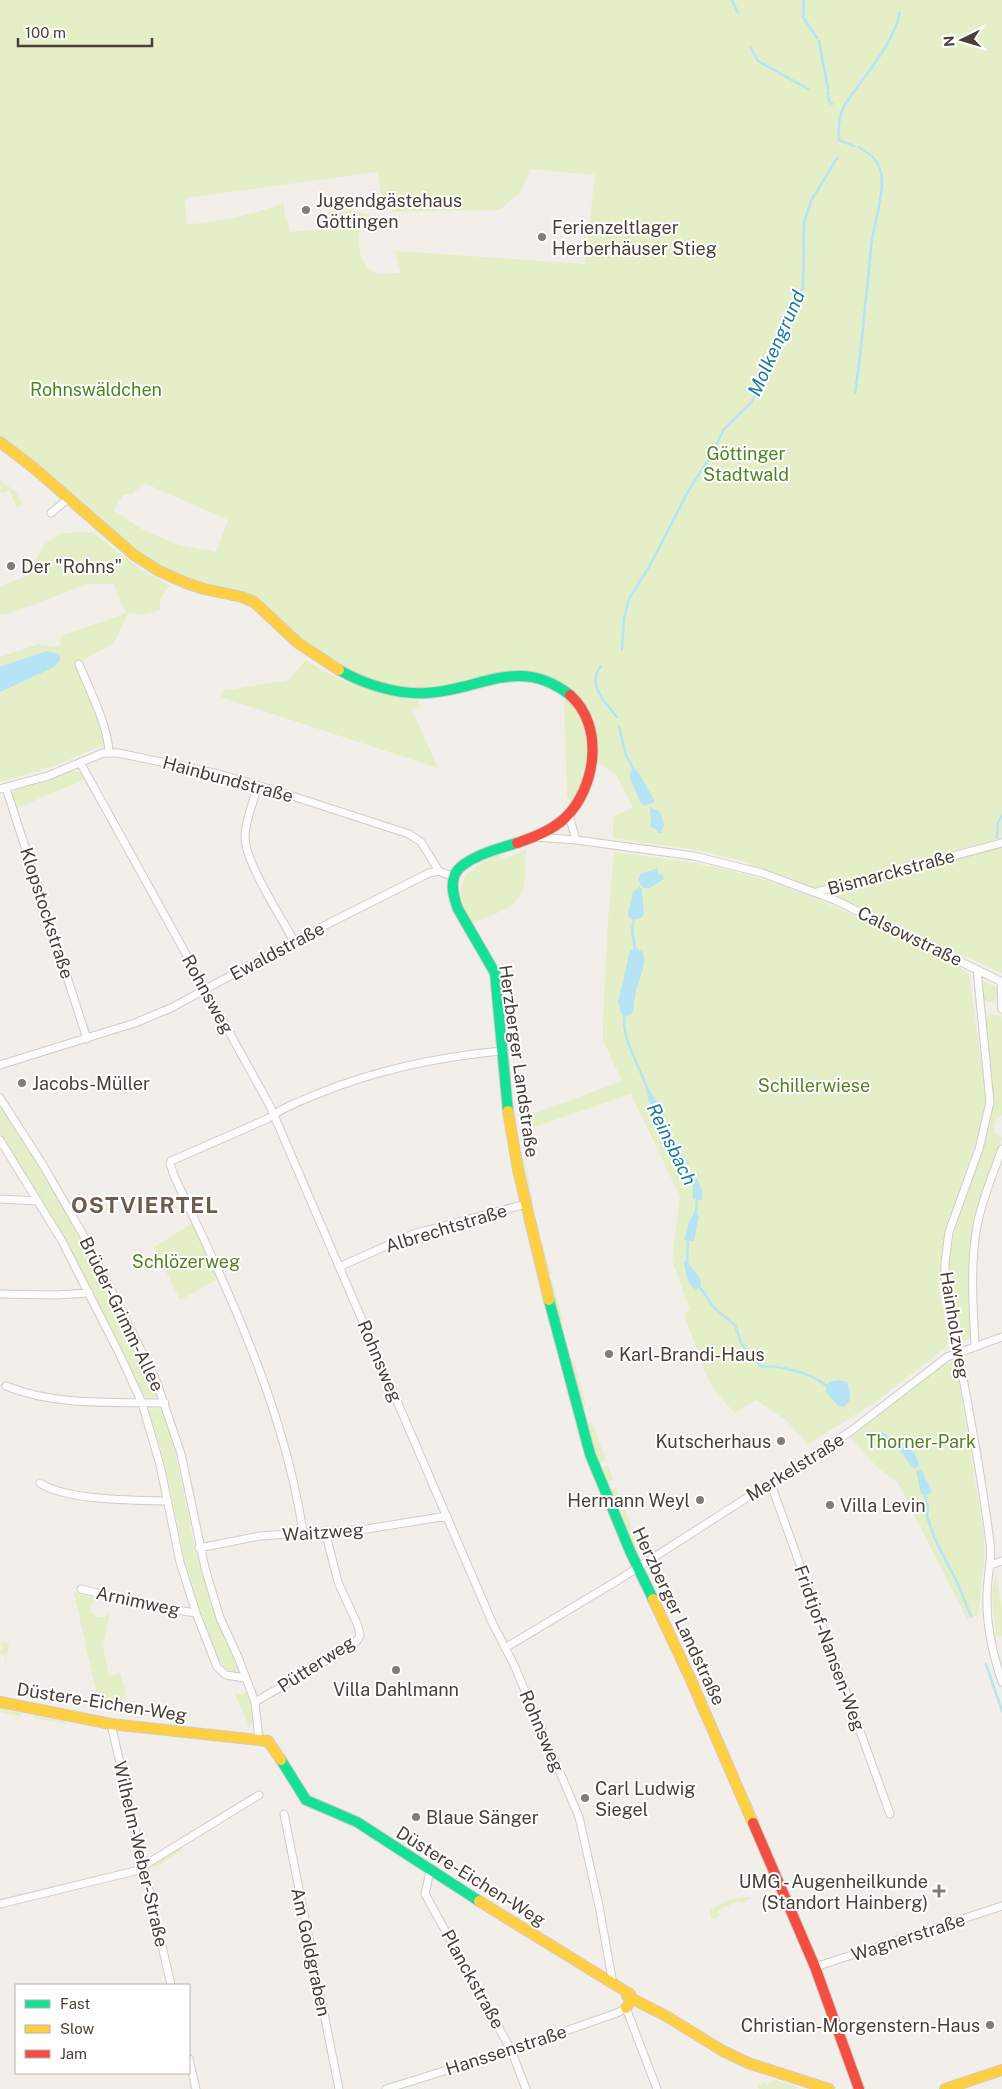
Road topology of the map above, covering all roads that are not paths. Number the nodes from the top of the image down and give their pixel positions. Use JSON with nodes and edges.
{"nodes":[{"id":1,"x":0,"y":442,"type":"edge"},
{"id":2,"x":69,"y":498,"type":"junction"},
{"id":3,"x":51,"y":513,"type":"dead end"},
{"id":4,"x":79,"y":664,"type":"dead end"},
{"id":5,"x":109,"y":752,"type":"junction"},
{"id":6,"x":81,"y":764,"type":"junction"},
{"id":7,"x":258,"y":785,"type":"junction"},
{"id":8,"x":3,"y":789,"type":"edge"},
{"id":9,"x":569,"y":815,"type":"junction"},
{"id":10,"x":536,"y":837,"type":"junction"},
{"id":11,"x":576,"y":840,"type":"junction"},
{"id":12,"x":1002,"y":843,"type":"edge"},
{"id":13,"x":439,"y":871,"type":"junction"},
{"id":14,"x":454,"y":877,"type":"junction"},
{"id":15,"x":817,"y":892,"type":"junction"},
{"id":16,"x":294,"y":941,"type":"junction"},
{"id":17,"x":977,"y":970,"type":"junction"},
{"id":18,"x":1001,"y":982,"type":"edge"},
{"id":19,"x":206,"y":990,"type":"junction"},
{"id":20,"x":1002,"y":1009,"type":"edge"},
{"id":21,"x":87,"y":1038,"type":"junction"},
{"id":22,"x":502,"y":1051,"type":"junction"},
{"id":23,"x":0,"y":1066,"type":"edge"},
{"id":24,"x":0,"y":1098,"type":"edge"},
{"id":25,"x":274,"y":1115,"type":"junction"},
{"id":26,"x":0,"y":1140,"type":"edge"},
{"id":27,"x":1002,"y":1149,"type":"edge"},
{"id":28,"x":0,"y":1199,"type":"edge"},
{"id":29,"x":38,"y":1201,"type":"junction"},
{"id":30,"x":526,"y":1204,"type":"junction"},
{"id":31,"x":339,"y":1267,"type":"junction"},
{"id":32,"x":90,"y":1293,"type":"junction"},
{"id":33,"x":0,"y":1294,"type":"edge"},
{"id":34,"x":1002,"y":1337,"type":"edge"},
{"id":35,"x":975,"y":1346,"type":"junction"},
{"id":36,"x":958,"y":1351,"type":"junction"},
{"id":37,"x":6,"y":1386,"type":"dead end"},
{"id":38,"x":142,"y":1403,"type":"junction"},
{"id":39,"x":165,"y":1403,"type":"junction"},
{"id":40,"x":772,"y":1481,"type":"junction"},
{"id":41,"x":40,"y":1483,"type":"dead end"},
{"id":42,"x":168,"y":1501,"type":"junction"},
{"id":43,"x":447,"y":1516,"type":"junction"},
{"id":44,"x":325,"y":1531,"type":"junction"},
{"id":45,"x":303,"y":1532,"type":"junction"},
{"id":46,"x":199,"y":1548,"type":"junction"},
{"id":47,"x":1002,"y":1561,"type":"edge"},
{"id":48,"x":990,"y":1565,"type":"junction"},
{"id":49,"x":638,"y":1568,"type":"junction"},
{"id":50,"x":81,"y":1588,"type":"dead end"},
{"id":51,"x":196,"y":1613,"type":"junction"},
{"id":52,"x":504,"y":1648,"type":"junction"},
{"id":53,"x":245,"y":1678,"type":"junction"},
{"id":54,"x":1002,"y":1682,"type":"edge"},
{"id":55,"x":0,"y":1702,"type":"edge"},
{"id":56,"x":255,"y":1702,"type":"junction"},
{"id":57,"x":112,"y":1724,"type":"junction"},
{"id":58,"x":259,"y":1740,"type":"junction"},
{"id":59,"x":259,"y":1795,"type":"dead end"},
{"id":60,"x":284,"y":1814,"type":"dead end"},
{"id":61,"x":890,"y":1814,"type":"dead end"},
{"id":62,"x":144,"y":1865,"type":"junction"},
{"id":63,"x":430,"y":1870,"type":"junction"},
{"id":64,"x":0,"y":1904,"type":"edge"},
{"id":65,"x":1002,"y":1906,"type":"edge"},
{"id":66,"x":815,"y":1967,"type":"junction"},
{"id":67,"x":172,"y":1984,"type":"edge"},
{"id":68,"x":613,"y":1984,"type":"junction"},
{"id":69,"x":632,"y":1999,"type":"junction"},
{"id":70,"x":626,"y":2008,"type":"junction"},
{"id":71,"x":511,"y":2050,"type":"junction"},
{"id":72,"x":190,"y":2063,"type":"edge"},
{"id":73,"x":1002,"y":2070,"type":"edge"},
{"id":74,"x":196,"y":2089,"type":"edge"},
{"id":75,"x":339,"y":2089,"type":"edge"},
{"id":76,"x":386,"y":2089,"type":"edge"},
{"id":77,"x":526,"y":2089,"type":"edge"},
{"id":78,"x":657,"y":2089,"type":"edge"},
{"id":79,"x":829,"y":2089,"type":"edge"},
{"id":80,"x":859,"y":2089,"type":"edge"},
{"id":81,"x":945,"y":2089,"type":"edge"}],
"edges":[{"from":1,"to":2,"type":"street"},
{"from":2,"to":3,"type":"street"},
{"from":2,"to":9,"type":"street"},
{"from":4,"to":5,"type":"street"},
{"from":5,"to":6,"type":"street"},
{"from":5,"to":7,"type":"street","name":"Hainbundstraße"},
{"from":6,"to":8,"type":"street"},
{"from":6,"to":19,"type":"street","name":"Rohnsweg"},
{"from":7,"to":13,"type":"street","name":"Hainbundstraße"},
{"from":7,"to":16,"type":"street"},
{"from":8,"to":21,"type":"street","name":"Klopstockstraße"},
{"from":9,"to":10,"type":"street"},
{"from":9,"to":11,"type":"street"},
{"from":10,"to":11,"type":"street","name":"Bismarckstraße"},
{"from":10,"to":14,"type":"street"},
{"from":11,"to":15,"type":"street","name":"Bismarckstraße"},
{"from":12,"to":15,"type":"street","name":"Bismarckstraße"},
{"from":13,"to":14,"type":"street"},
{"from":13,"to":16,"type":"street","name":"Ewaldstraße"},
{"from":14,"to":22,"type":"street","name":"Herzberger Landstraße"},
{"from":15,"to":17,"type":"street","name":"Calsowstraße"},
{"from":16,"to":19,"type":"street","name":"Ewaldstraße"},
{"from":17,"to":18,"type":"street","name":"Calsowstraße"},
{"from":17,"to":36,"type":"street","name":"Hainholzweg"},
{"from":18,"to":20,"type":"street"},
{"from":19,"to":21,"type":"street","name":"Ewaldstraße"},
{"from":19,"to":25,"type":"street","name":"Rohnsweg"},
{"from":21,"to":23,"type":"street","name":"Ewaldstraße"},
{"from":22,"to":25,"type":"street"},
{"from":22,"to":30,"type":"street","name":"Herzberger Landstraße"},
{"from":24,"to":39,"type":"street","name":"Brüder-Grimm-Allee"},
{"from":25,"to":31,"type":"street","name":"Rohnsweg"},
{"from":25,"to":45,"type":"street"},
{"from":26,"to":29,"type":"street","name":"Brüder-Grimm-Allee"},
{"from":27,"to":35,"type":"street","name":"Hainholzweg"},
{"from":28,"to":29,"type":"street"},
{"from":29,"to":32,"type":"street","name":"Brüder-Grimm-Allee"},
{"from":30,"to":31,"type":"street","name":"Albrechtstraße"},
{"from":30,"to":49,"type":"street","name":"Herzberger Landstraße"},
{"from":31,"to":43,"type":"street","name":"Rohnsweg"},
{"from":32,"to":33,"type":"street"},
{"from":32,"to":38,"type":"street","name":"Brüder-Grimm-Allee"},
{"from":34,"to":35,"type":"street","name":"Merkelstraße"},
{"from":35,"to":36,"type":"street","name":"Merkelstraße"},
{"from":36,"to":40,"type":"street","name":"Merkelstraße"},
{"from":36,"to":48,"type":"street","name":"Hainholzweg"},
{"from":37,"to":38,"type":"street"},
{"from":38,"to":39,"type":"street","name":"Brüder-Grimm-Allee"},
{"from":38,"to":42,"type":"street","name":"Brüder-Grimm-Allee"},
{"from":39,"to":46,"type":"street","name":"Brüder-Grimm-Allee"},
{"from":40,"to":49,"type":"street","name":"Merkelstraße"},
{"from":40,"to":61,"type":"street","name":"Fridtjof-Nansen-Weg"},
{"from":41,"to":42,"type":"street"},
{"from":42,"to":51,"type":"street","name":"Brüder-Grimm-Allee"},
{"from":43,"to":44,"type":"street","name":"Waitzweg"},
{"from":43,"to":52,"type":"street","name":"Rohnsweg"},
{"from":44,"to":45,"type":"street","name":"Waitzweg"},
{"from":44,"to":56,"type":"street","name":"Pütterweg"},
{"from":45,"to":46,"type":"street","name":"Waitzweg"},
{"from":46,"to":53,"type":"street","name":"Brüder-Grimm-Allee"},
{"from":47,"to":48,"type":"street"},
{"from":48,"to":54,"type":"street","name":"Hainholzweg"},
{"from":49,"to":52,"type":"street","name":"Merkelstraße"},
{"from":49,"to":66,"type":"street","name":"Herzberger Landstraße"},
{"from":50,"to":51,"type":"street","name":"Arnimweg"},
{"from":51,"to":53,"type":"street","name":"Brüder-Grimm-Allee"},
{"from":52,"to":68,"type":"street","name":"Rohnsweg"},
{"from":53,"to":56,"type":"street","name":"Brüder-Grimm-Allee"},
{"from":55,"to":57,"type":"street","name":"Düstere-Eichen-Weg"},
{"from":56,"to":58,"type":"street","name":"Brüder-Grimm-Allee"},
{"from":57,"to":58,"type":"street","name":"Düstere-Eichen-Weg"},
{"from":57,"to":62,"type":"street","name":"Wilhelm-Weber-Straße"},
{"from":58,"to":63,"type":"street","name":"Düstere-Eichen-Weg"},
{"from":59,"to":62,"type":"street"},
{"from":60,"to":75,"type":"street","name":"Am Goldgraben"},
{"from":62,"to":64,"type":"street"},
{"from":62,"to":67,"type":"street","name":"Wilhelm-Weber-Straße"},
{"from":63,"to":68,"type":"street","name":"Düstere-Eichen-Weg"},
{"from":63,"to":71,"type":"street","name":"Planckstraße"},
{"from":65,"to":66,"type":"street","name":"Wagnerstraße"},
{"from":66,"to":80,"type":"street","name":"Herzberger Landstraße"},
{"from":68,"to":69,"type":"street","name":"Düstere-Eichen-Weg"},
{"from":69,"to":70,"type":"street"},
{"from":69,"to":79,"type":"street","name":"Düstere-Eichen-Weg"},
{"from":70,"to":71,"type":"street","name":"Hanssenstraße"},
{"from":70,"to":78,"type":"street"},
{"from":71,"to":76,"type":"street","name":"Hanssenstraße"},
{"from":71,"to":77,"type":"street","name":"Planckstraße"},
{"from":72,"to":74,"type":"street"},
{"from":73,"to":81,"type":"street"}]}
